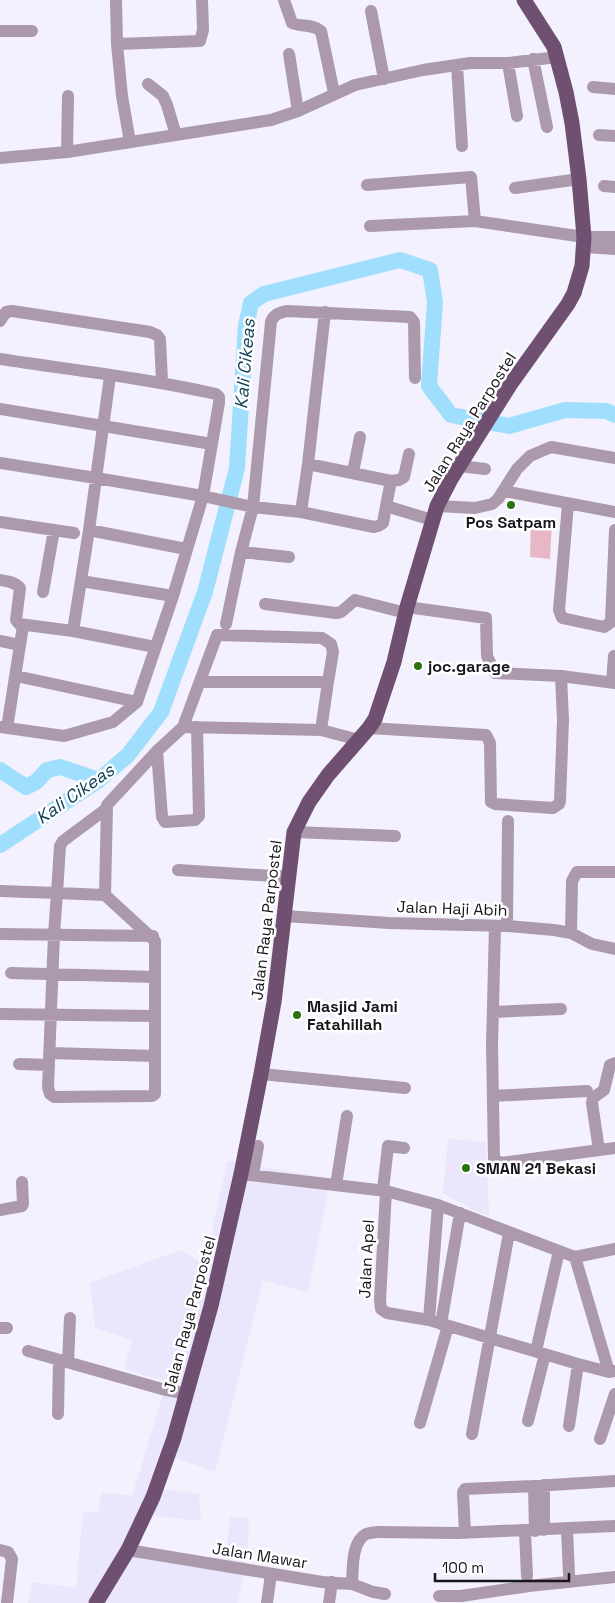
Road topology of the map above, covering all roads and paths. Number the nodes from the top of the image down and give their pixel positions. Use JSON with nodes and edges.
{"nodes":[{"id":1,"x":116,"y":0,"type":"edge"},
{"id":2,"x":202,"y":0,"type":"edge"},
{"id":3,"x":284,"y":0,"type":"edge"},
{"id":4,"x":524,"y":0,"type":"edge"},
{"id":5,"x":372,"y":11,"type":"dead end"},
{"id":6,"x":32,"y":30,"type":"dead end"},
{"id":7,"x":0,"y":31,"type":"edge"},
{"id":8,"x":117,"y":44,"type":"junction"},
{"id":9,"x":289,"y":54,"type":"dead end"},
{"id":10,"x":557,"y":57,"type":"junction"},
{"id":11,"x":532,"y":60,"type":"junction"},
{"id":12,"x":508,"y":63,"type":"junction"},
{"id":13,"x":457,"y":65,"type":"junction"},
{"id":14,"x":384,"y":79,"type":"junction"},
{"id":15,"x":148,"y":84,"type":"dead end"},
{"id":16,"x":593,"y":87,"type":"dead end"},
{"id":17,"x":615,"y":89,"type":"edge"},
{"id":18,"x":334,"y":94,"type":"junction"},
{"id":19,"x":68,"y":96,"type":"dead end"},
{"id":20,"x":298,"y":111,"type":"junction"},
{"id":21,"x":517,"y":116,"type":"dead end"},
{"id":22,"x":547,"y":128,"type":"dead end"},
{"id":23,"x":176,"y":135,"type":"junction"},
{"id":24,"x":599,"y":135,"type":"dead end"},
{"id":25,"x":615,"y":136,"type":"edge"},
{"id":26,"x":130,"y":142,"type":"junction"},
{"id":27,"x":462,"y":146,"type":"dead end"},
{"id":28,"x":67,"y":152,"type":"junction"},
{"id":29,"x":0,"y":158,"type":"edge"},
{"id":30,"x":579,"y":179,"type":"junction"},
{"id":31,"x":367,"y":185,"type":"dead end"},
{"id":32,"x":515,"y":188,"type":"dead end"},
{"id":33,"x":475,"y":221,"type":"junction"},
{"id":34,"x":370,"y":226,"type":"dead end"},
{"id":35,"x":615,"y":237,"type":"edge"},
{"id":36,"x":584,"y":242,"type":"junction"},
{"id":37,"x":615,"y":249,"type":"edge"},
{"id":38,"x":325,"y":312,"type":"junction"},
{"id":39,"x":0,"y":322,"type":"edge"},
{"id":40,"x":0,"y":359,"type":"edge"},
{"id":41,"x":110,"y":376,"type":"junction"},
{"id":42,"x":415,"y":378,"type":"dead end"},
{"id":43,"x":162,"y":382,"type":"junction"},
{"id":44,"x":0,"y":409,"type":"edge"},
{"id":45,"x":103,"y":426,"type":"junction"},
{"id":46,"x":360,"y":437,"type":"dead end"},
{"id":47,"x":212,"y":444,"type":"junction"},
{"id":48,"x":409,"y":454,"type":"dead end"},
{"id":49,"x":615,"y":458,"type":"edge"},
{"id":50,"x":463,"y":461,"type":"junction"},
{"id":51,"x":0,"y":464,"type":"edge"},
{"id":52,"x":308,"y":464,"type":"junction"},
{"id":53,"x":485,"y":469,"type":"dead end"},
{"id":54,"x":353,"y":472,"type":"junction"},
{"id":55,"x":96,"y":478,"type":"junction"},
{"id":56,"x":391,"y":481,"type":"junction"},
{"id":57,"x":504,"y":491,"type":"junction"},
{"id":58,"x":208,"y":497,"type":"junction"},
{"id":59,"x":568,"y":504,"type":"junction"},
{"id":60,"x":248,"y":506,"type":"junction"},
{"id":61,"x":386,"y":506,"type":"junction"},
{"id":62,"x":437,"y":508,"type":"junction"},
{"id":63,"x":301,"y":512,"type":"junction"},
{"id":64,"x":615,"y":512,"type":"edge"},
{"id":65,"x":0,"y":522,"type":"edge"},
{"id":66,"x":54,"y":530,"type":"junction"},
{"id":67,"x":89,"y":530,"type":"junction"},
{"id":68,"x":615,"y":530,"type":"edge"},
{"id":69,"x":74,"y":533,"type":"dead end"},
{"id":70,"x":186,"y":549,"type":"junction"},
{"id":71,"x":241,"y":552,"type":"junction"},
{"id":72,"x":289,"y":556,"type":"dead end"},
{"id":73,"x":0,"y":580,"type":"edge"},
{"id":74,"x":81,"y":581,"type":"junction"},
{"id":75,"x":43,"y":592,"type":"dead end"},
{"id":76,"x":173,"y":596,"type":"junction"},
{"id":77,"x":265,"y":604,"type":"dead end"},
{"id":78,"x":407,"y":610,"type":"junction"},
{"id":79,"x":226,"y":624,"type":"dead end"},
{"id":80,"x":23,"y":626,"type":"junction"},
{"id":81,"x":73,"y":631,"type":"junction"},
{"id":82,"x":0,"y":641,"type":"edge"},
{"id":83,"x":20,"y":645,"type":"junction"},
{"id":84,"x":155,"y":646,"type":"junction"},
{"id":85,"x":614,"y":656,"type":"edge"},
{"id":86,"x":16,"y":676,"type":"junction"},
{"id":87,"x":561,"y":676,"type":"junction"},
{"id":88,"x":200,"y":682,"type":"junction"},
{"id":89,"x":328,"y":682,"type":"junction"},
{"id":90,"x":613,"y":682,"type":"edge"},
{"id":91,"x":137,"y":702,"type":"junction"},
{"id":92,"x":4,"y":727,"type":"edge"},
{"id":93,"x":183,"y":727,"type":"junction"},
{"id":94,"x":198,"y":727,"type":"junction"},
{"id":95,"x":321,"y":730,"type":"junction"},
{"id":96,"x":364,"y":734,"type":"junction"},
{"id":97,"x":157,"y":751,"type":"junction"},
{"id":98,"x":106,"y":809,"type":"junction"},
{"id":99,"x":508,"y":821,"type":"dead end"},
{"id":100,"x":294,"y":832,"type":"junction"},
{"id":101,"x":395,"y":836,"type":"dead end"},
{"id":102,"x":178,"y":870,"type":"dead end"},
{"id":103,"x":615,"y":872,"type":"edge"},
{"id":104,"x":289,"y":877,"type":"junction"},
{"id":105,"x":0,"y":891,"type":"edge"},
{"id":106,"x":57,"y":893,"type":"junction"},
{"id":107,"x":105,"y":894,"type":"junction"},
{"id":108,"x":284,"y":916,"type":"junction"},
{"id":109,"x":501,"y":927,"type":"junction"},
{"id":110,"x":571,"y":933,"type":"junction"},
{"id":111,"x":0,"y":934,"type":"edge"},
{"id":112,"x":54,"y":934,"type":"junction"},
{"id":113,"x":152,"y":936,"type":"junction"},
{"id":114,"x":615,"y":949,"type":"edge"},
{"id":115,"x":11,"y":973,"type":"dead end"},
{"id":116,"x":52,"y":976,"type":"junction"},
{"id":117,"x":155,"y":976,"type":"junction"},
{"id":118,"x":561,"y":1009,"type":"dead end"},
{"id":119,"x":493,"y":1012,"type":"junction"},
{"id":120,"x":0,"y":1014,"type":"edge"},
{"id":121,"x":50,"y":1014,"type":"junction"},
{"id":122,"x":155,"y":1016,"type":"junction"},
{"id":123,"x":155,"y":1056,"type":"junction"},
{"id":124,"x":49,"y":1059,"type":"junction"},
{"id":125,"x":615,"y":1063,"type":"edge"},
{"id":126,"x":19,"y":1064,"type":"dead end"},
{"id":127,"x":261,"y":1074,"type":"junction"},
{"id":128,"x":405,"y":1088,"type":"dead end"},
{"id":129,"x":587,"y":1091,"type":"dead end"},
{"id":130,"x":493,"y":1096,"type":"junction"},
{"id":131,"x":347,"y":1116,"type":"dead end"},
{"id":132,"x":258,"y":1146,"type":"dead end"},
{"id":133,"x":404,"y":1148,"type":"dead end"},
{"id":134,"x":615,"y":1148,"type":"edge"},
{"id":135,"x":599,"y":1150,"type":"junction"},
{"id":136,"x":247,"y":1175,"type":"junction"},
{"id":137,"x":22,"y":1182,"type":"dead end"},
{"id":138,"x":336,"y":1185,"type":"junction"},
{"id":139,"x":385,"y":1190,"type":"junction"},
{"id":140,"x":438,"y":1206,"type":"junction"},
{"id":141,"x":0,"y":1210,"type":"edge"},
{"id":142,"x":460,"y":1213,"type":"junction"},
{"id":143,"x":510,"y":1233,"type":"junction"},
{"id":144,"x":615,"y":1249,"type":"edge"},
{"id":145,"x":560,"y":1251,"type":"junction"},
{"id":146,"x":575,"y":1257,"type":"junction"},
{"id":147,"x":70,"y":1318,"type":"dead end"},
{"id":148,"x":439,"y":1323,"type":"junction"},
{"id":149,"x":490,"y":1338,"type":"junction"},
{"id":150,"x":28,"y":1351,"type":"dead end"},
{"id":151,"x":540,"y":1352,"type":"junction"},
{"id":152,"x":64,"y":1361,"type":"junction"},
{"id":153,"x":578,"y":1364,"type":"junction"},
{"id":154,"x":612,"y":1372,"type":"edge"},
{"id":155,"x":186,"y":1394,"type":"junction"},
{"id":156,"x":615,"y":1394,"type":"edge"},
{"id":157,"x":58,"y":1414,"type":"dead end"},
{"id":158,"x":528,"y":1421,"type":"dead end"},
{"id":159,"x":420,"y":1423,"type":"dead end"},
{"id":160,"x":569,"y":1426,"type":"dead end"},
{"id":161,"x":472,"y":1434,"type":"dead end"},
{"id":162,"x":600,"y":1439,"type":"dead end"},
{"id":163,"x":615,"y":1481,"type":"edge"},
{"id":164,"x":539,"y":1486,"type":"junction"},
{"id":165,"x":615,"y":1526,"type":"edge"},
{"id":166,"x":567,"y":1529,"type":"junction"},
{"id":167,"x":535,"y":1531,"type":"junction"},
{"id":168,"x":465,"y":1533,"type":"junction"},
{"id":169,"x":0,"y":1550,"type":"edge"},
{"id":170,"x":128,"y":1550,"type":"junction"},
{"id":171,"x":271,"y":1574,"type":"junction"},
{"id":172,"x":569,"y":1575,"type":"dead end"},
{"id":173,"x":527,"y":1576,"type":"dead end"},
{"id":174,"x":615,"y":1577,"type":"edge"},
{"id":175,"x":332,"y":1582,"type":"junction"},
{"id":176,"x":352,"y":1584,"type":"junction"},
{"id":177,"x":385,"y":1594,"type":"dead end"},
{"id":178,"x":439,"y":1596,"type":"dead end"},
{"id":179,"x":461,"y":1599,"type":"edge"},
{"id":180,"x":7,"y":1603,"type":"edge"},
{"id":181,"x":96,"y":1603,"type":"edge"},
{"id":182,"x":267,"y":1603,"type":"edge"},
{"id":183,"x":329,"y":1603,"type":"edge"}],
"edges":[{"from":1,"to":8,"type":"street"},
{"from":2,"to":8,"type":"street"},
{"from":3,"to":18,"type":"street"},
{"from":4,"to":10,"type":"main road","name":"Jalan Raya Parpostel"},
{"from":5,"to":14,"type":"street"},
{"from":6,"to":7,"type":"street"},
{"from":8,"to":26,"type":"street"},
{"from":9,"to":20,"type":"street"},
{"from":10,"to":11,"type":"street"},
{"from":10,"to":30,"type":"main road","name":"Jalan Raya Parpostel"},
{"from":11,"to":12,"type":"street"},
{"from":11,"to":22,"type":"street"},
{"from":12,"to":13,"type":"street"},
{"from":12,"to":21,"type":"street"},
{"from":13,"to":14,"type":"street"},
{"from":13,"to":27,"type":"street"},
{"from":14,"to":18,"type":"street"},
{"from":15,"to":23,"type":"street"},
{"from":16,"to":17,"type":"street"},
{"from":18,"to":20,"type":"street"},
{"from":19,"to":28,"type":"street"},
{"from":20,"to":23,"type":"street"},
{"from":23,"to":26,"type":"street"},
{"from":24,"to":25,"type":"street"},
{"from":26,"to":28,"type":"street"},
{"from":28,"to":29,"type":"street"},
{"from":30,"to":32,"type":"street"},
{"from":30,"to":36,"type":"main road","name":"Jalan Raya Parpostel"},
{"from":31,"to":33,"type":"street"},
{"from":33,"to":34,"type":"street"},
{"from":33,"to":36,"type":"street"},
{"from":35,"to":36,"type":"street"},
{"from":36,"to":37,"type":"street"},
{"from":36,"to":50,"type":"main road","name":"Jalan Raya Parpostel"},
{"from":38,"to":42,"type":"street"},
{"from":38,"to":52,"type":"street"},
{"from":38,"to":60,"type":"street"},
{"from":39,"to":43,"type":"street"},
{"from":40,"to":41,"type":"street"},
{"from":41,"to":43,"type":"street"},
{"from":41,"to":45,"type":"street"},
{"from":43,"to":47,"type":"street"},
{"from":44,"to":45,"type":"street"},
{"from":45,"to":47,"type":"street"},
{"from":45,"to":55,"type":"street"},
{"from":46,"to":54,"type":"street"},
{"from":47,"to":58,"type":"street"},
{"from":48,"to":56,"type":"street"},
{"from":49,"to":57,"type":"street"},
{"from":50,"to":53,"type":"street"},
{"from":50,"to":62,"type":"main road","name":"Jalan Raya Parpostel"},
{"from":51,"to":55,"type":"street"},
{"from":52,"to":54,"type":"street"},
{"from":52,"to":63,"type":"street"},
{"from":54,"to":56,"type":"street"},
{"from":55,"to":58,"type":"street"},
{"from":55,"to":67,"type":"street"},
{"from":56,"to":61,"type":"street"},
{"from":57,"to":59,"type":"street"},
{"from":57,"to":62,"type":"street"},
{"from":58,"to":60,"type":"street"},
{"from":58,"to":70,"type":"street"},
{"from":59,"to":64,"type":"street"},
{"from":59,"to":68,"type":"street"},
{"from":60,"to":63,"type":"street"},
{"from":60,"to":71,"type":"street"},
{"from":61,"to":62,"type":"street"},
{"from":61,"to":63,"type":"street"},
{"from":62,"to":78,"type":"main road","name":"Jalan Raya Parpostel"},
{"from":65,"to":66,"type":"street"},
{"from":66,"to":69,"type":"street"},
{"from":66,"to":75,"type":"street"},
{"from":67,"to":70,"type":"street"},
{"from":67,"to":74,"type":"street"},
{"from":70,"to":76,"type":"street"},
{"from":71,"to":72,"type":"street"},
{"from":71,"to":79,"type":"street"},
{"from":73,"to":80,"type":"street"},
{"from":74,"to":76,"type":"street"},
{"from":74,"to":81,"type":"street"},
{"from":76,"to":84,"type":"street"},
{"from":77,"to":78,"type":"street"},
{"from":78,"to":87,"type":"street"},
{"from":78,"to":96,"type":"main road","name":"Jalan Raya Parpostel"},
{"from":80,"to":81,"type":"street"},
{"from":80,"to":83,"type":"street"},
{"from":81,"to":84,"type":"street"},
{"from":82,"to":83,"type":"street"},
{"from":83,"to":86,"type":"street"},
{"from":84,"to":91,"type":"street"},
{"from":85,"to":90,"type":"street"},
{"from":86,"to":91,"type":"street"},
{"from":86,"to":92,"type":"street"},
{"from":87,"to":90,"type":"street"},
{"from":87,"to":96,"type":"street"},
{"from":88,"to":89,"type":"street"},
{"from":88,"to":89,"type":"street"},
{"from":88,"to":93,"type":"street"},
{"from":89,"to":95,"type":"street"},
{"from":91,"to":92,"type":"street"},
{"from":93,"to":94,"type":"street"},
{"from":93,"to":97,"type":"street"},
{"from":94,"to":95,"type":"street"},
{"from":94,"to":97,"type":"street"},
{"from":95,"to":96,"type":"street"},
{"from":96,"to":100,"type":"main road","name":"Jalan Raya Parpostel"},
{"from":97,"to":98,"type":"street"},
{"from":98,"to":106,"type":"street"},
{"from":98,"to":107,"type":"street"},
{"from":99,"to":109,"type":"street"},
{"from":100,"to":101,"type":"street"},
{"from":100,"to":104,"type":"main road","name":"Jalan Raya Parpostel"},
{"from":102,"to":104,"type":"street"},
{"from":103,"to":110,"type":"street"},
{"from":104,"to":108,"type":"main road","name":"Jalan Raya Parpostel"},
{"from":105,"to":106,"type":"street"},
{"from":106,"to":107,"type":"street"},
{"from":106,"to":112,"type":"street"},
{"from":107,"to":113,"type":"street"},
{"from":108,"to":109,"type":"street","name":"Jalan Haji Abih"},
{"from":108,"to":127,"type":"main road","name":"Jalan Raya Parpostel"},
{"from":109,"to":110,"type":"street","name":"Jalan Haji Abih"},
{"from":109,"to":119,"type":"street"},
{"from":110,"to":114,"type":"street","name":"Jalan Haji Abih"},
{"from":111,"to":112,"type":"street"},
{"from":112,"to":113,"type":"street"},
{"from":112,"to":116,"type":"street"},
{"from":113,"to":117,"type":"street"},
{"from":115,"to":116,"type":"street"},
{"from":116,"to":117,"type":"street"},
{"from":116,"to":121,"type":"street"},
{"from":117,"to":122,"type":"street"},
{"from":118,"to":119,"type":"street"},
{"from":119,"to":130,"type":"street"},
{"from":120,"to":121,"type":"street"},
{"from":121,"to":122,"type":"street"},
{"from":121,"to":124,"type":"street"},
{"from":122,"to":123,"type":"street"},
{"from":123,"to":124,"type":"street"},
{"from":123,"to":124,"type":"street"},
{"from":124,"to":126,"type":"street"},
{"from":125,"to":135,"type":"street"},
{"from":127,"to":128,"type":"street"},
{"from":127,"to":136,"type":"main road","name":"Jalan Raya Parpostel"},
{"from":129,"to":130,"type":"street"},
{"from":130,"to":135,"type":"street"},
{"from":131,"to":138,"type":"street"},
{"from":132,"to":136,"type":"street"},
{"from":133,"to":139,"type":"street"},
{"from":134,"to":135,"type":"street"},
{"from":136,"to":138,"type":"street"},
{"from":136,"to":155,"type":"main road","name":"Jalan Raya Parpostel"},
{"from":137,"to":141,"type":"street"},
{"from":138,"to":139,"type":"street"},
{"from":139,"to":140,"type":"street"},
{"from":139,"to":148,"type":"street","name":"Jalan Apel"},
{"from":140,"to":142,"type":"street"},
{"from":140,"to":148,"type":"street"},
{"from":142,"to":143,"type":"street"},
{"from":142,"to":148,"type":"street"},
{"from":143,"to":145,"type":"street"},
{"from":143,"to":149,"type":"street"},
{"from":144,"to":146,"type":"street"},
{"from":145,"to":146,"type":"street"},
{"from":145,"to":151,"type":"street"},
{"from":146,"to":154,"type":"street"},
{"from":147,"to":152,"type":"street"},
{"from":148,"to":149,"type":"street"},
{"from":148,"to":159,"type":"street"},
{"from":149,"to":151,"type":"street"},
{"from":149,"to":161,"type":"street"},
{"from":150,"to":152,"type":"street"},
{"from":151,"to":153,"type":"street"},
{"from":151,"to":158,"type":"street"},
{"from":152,"to":155,"type":"street"},
{"from":152,"to":157,"type":"street"},
{"from":153,"to":154,"type":"street"},
{"from":153,"to":160,"type":"street"},
{"from":155,"to":170,"type":"main road","name":"Jalan Raya Parpostel"},
{"from":156,"to":162,"type":"street"},
{"from":163,"to":164,"type":"street"},
{"from":164,"to":167,"type":"street"},
{"from":164,"to":168,"type":"street"},
{"from":165,"to":166,"type":"street"},
{"from":166,"to":167,"type":"street"},
{"from":166,"to":172,"type":"street"},
{"from":167,"to":168,"type":"street"},
{"from":167,"to":173,"type":"street"},
{"from":168,"to":176,"type":"street"},
{"from":169,"to":180,"type":"street"},
{"from":170,"to":171,"type":"street","name":"Jalan Mawar"},
{"from":170,"to":181,"type":"main road","name":"Jalan Raya Parpostel"},
{"from":171,"to":175,"type":"street","name":"Jalan Mawar"},
{"from":171,"to":182,"type":"street"},
{"from":174,"to":179,"type":"street"},
{"from":175,"to":176,"type":"street","name":"Jalan Mawar"},
{"from":175,"to":183,"type":"street"},
{"from":176,"to":177,"type":"street","name":"Jalan Mawar"},
{"from":178,"to":179,"type":"street"}]}
